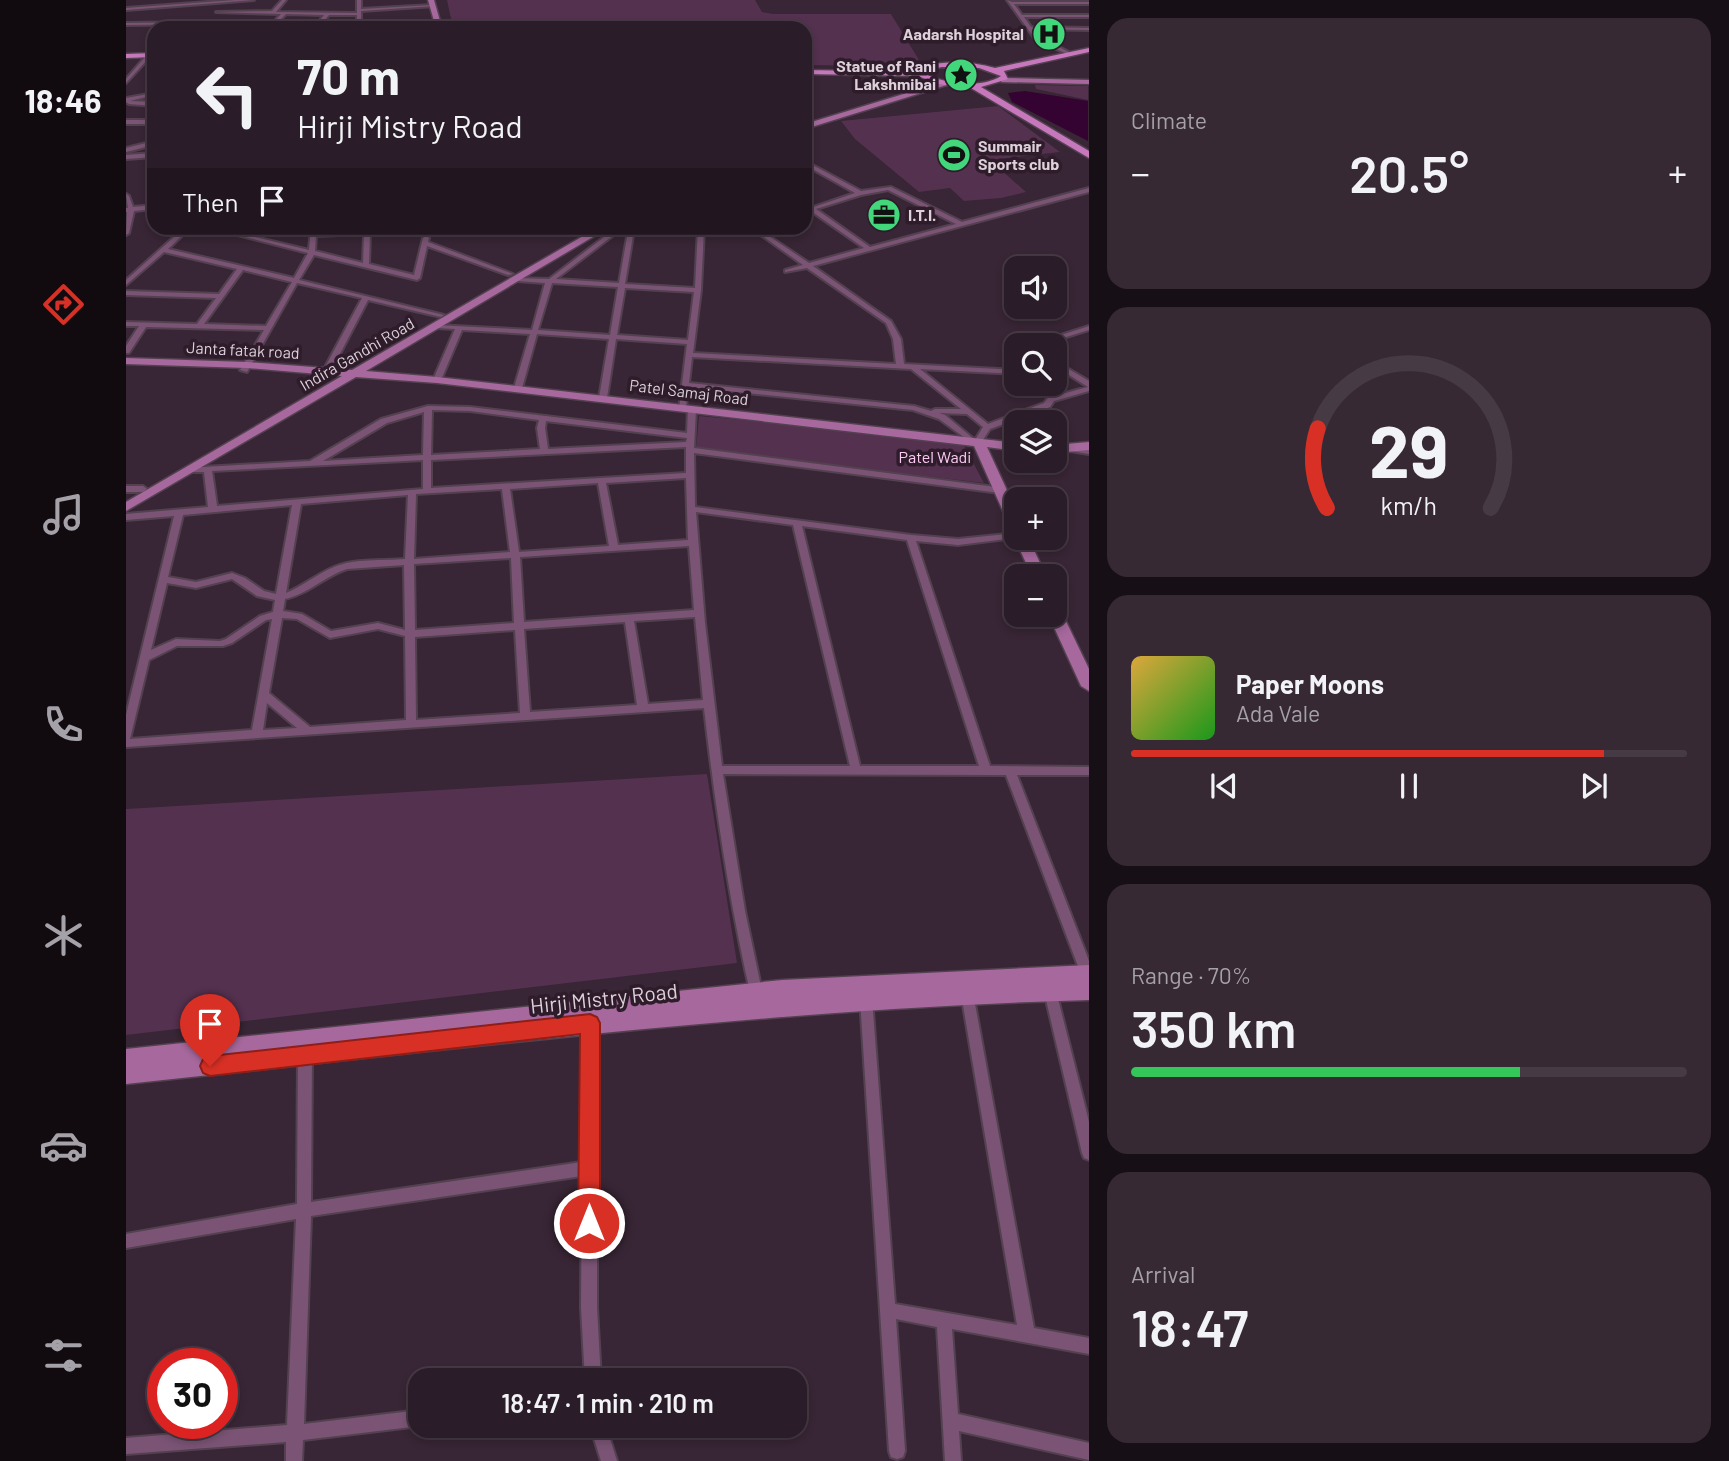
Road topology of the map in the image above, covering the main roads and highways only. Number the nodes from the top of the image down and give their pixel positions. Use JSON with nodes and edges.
{"nodes":[{"id":1,"x":434,"y":2,"type":"edge"},
{"id":2,"x":438,"y":21,"type":"edge"},
{"id":3,"x":442,"y":21,"type":"edge"},
{"id":4,"x":1088,"y":51,"type":"edge"},
{"id":5,"x":126,"y":57,"type":"edge"},
{"id":6,"x":147,"y":57,"type":"edge"},
{"id":7,"x":812,"y":71,"type":"edge"},
{"id":8,"x":920,"y":72,"type":"junction"},
{"id":9,"x":1002,"y":75,"type":"junction"},
{"id":10,"x":1088,"y":80,"type":"edge"},
{"id":11,"x":933,"y":82,"type":"junction"},
{"id":12,"x":946,"y":84,"type":"junction"},
{"id":13,"x":992,"y":84,"type":"junction"},
{"id":14,"x":971,"y":85,"type":"junction"},
{"id":15,"x":812,"y":123,"type":"edge"},
{"id":16,"x":812,"y":123,"type":"edge"},
{"id":17,"x":1088,"y":153,"type":"edge"},
{"id":18,"x":579,"y":235,"type":"edge"},
{"id":19,"x":590,"y":235,"type":"edge"},
{"id":20,"x":513,"y":277,"type":"junction"},
{"id":21,"x":126,"y":361,"type":"edge"},
{"id":22,"x":126,"y":367,"type":"edge"},
{"id":23,"x":245,"y":368,"type":"junction"},
{"id":24,"x":342,"y":374,"type":"junction"},
{"id":25,"x":975,"y":441,"type":"junction"},
{"id":26,"x":1004,"y":445,"type":"edge"},
{"id":27,"x":1088,"y":446,"type":"edge"},
{"id":28,"x":1067,"y":449,"type":"edge"},
{"id":29,"x":182,"y":470,"type":"junction"},
{"id":30,"x":126,"y":499,"type":"edge"},
{"id":31,"x":1004,"y":499,"type":"edge"},
{"id":32,"x":126,"y":508,"type":"edge"},
{"id":33,"x":1062,"y":627,"type":"edge"},
{"id":34,"x":1087,"y":678,"type":"edge"},
{"id":35,"x":1088,"y":980,"type":"edge"},
{"id":36,"x":758,"y":999,"type":"junction"},
{"id":37,"x":305,"y":1049,"type":"junction"},
{"id":38,"x":126,"y":1059,"type":"edge"},
{"id":39,"x":126,"y":1074,"type":"edge"}],
"edges":[{"from":1,"to":2,"type":"main road"},
{"from":1,"to":3,"type":"main road"},
{"from":4,"to":9,"type":"main road"},
{"from":4,"to":9,"type":"main road"},
{"from":5,"to":6,"type":"main road"},
{"from":7,"to":8,"type":"main road"},
{"from":8,"to":9,"type":"main road"},
{"from":8,"to":11,"type":"main road"},
{"from":9,"to":10,"type":"main road"},
{"from":9,"to":13,"type":"main road"},
{"from":11,"to":12,"type":"main road"},
{"from":11,"to":15,"type":"main road"},
{"from":12,"to":14,"type":"main road"},
{"from":12,"to":16,"type":"main road"},
{"from":13,"to":14,"type":"main road"},
{"from":13,"to":17,"type":"main road"},
{"from":14,"to":17,"type":"main road"},
{"from":18,"to":20,"type":"main road","name":"Indira Gandhi Road"},
{"from":19,"to":20,"type":"main road","name":"Indira Gandhi Road"},
{"from":20,"to":24,"type":"main road","name":"Indira Gandhi Road"},
{"from":21,"to":23,"type":"main road","name":"Janta fatak road"},
{"from":22,"to":23,"type":"main road"},
{"from":23,"to":24,"type":"main road","name":"Patel Samaj Road"},
{"from":24,"to":25,"type":"main road","name":"Patel Samaj Road"},
{"from":24,"to":29,"type":"main road","name":"Indira Gandhi Road"},
{"from":25,"to":26,"type":"main road","name":"Patel Samaj Road"},
{"from":25,"to":31,"type":"main road"},
{"from":27,"to":28,"type":"main road"},
{"from":29,"to":30,"type":"main road","name":"Indira Gandhi Road"},
{"from":29,"to":32,"type":"main road","name":"Indira Gandhi Road"},
{"from":33,"to":34,"type":"main road"},
{"from":35,"to":36,"type":"main road","name":"Hirji Mistry Road"},
{"from":35,"to":36,"type":"main road","name":"Hirji Mistry Road"},
{"from":36,"to":37,"type":"main road","name":"Hirji Mistry Road"},
{"from":36,"to":37,"type":"main road","name":"Hirji Mistry Road"},
{"from":37,"to":38,"type":"main road","name":"Hirji Mistry Road"},
{"from":37,"to":39,"type":"main road","name":"Hirji Mistry Road"}]}
